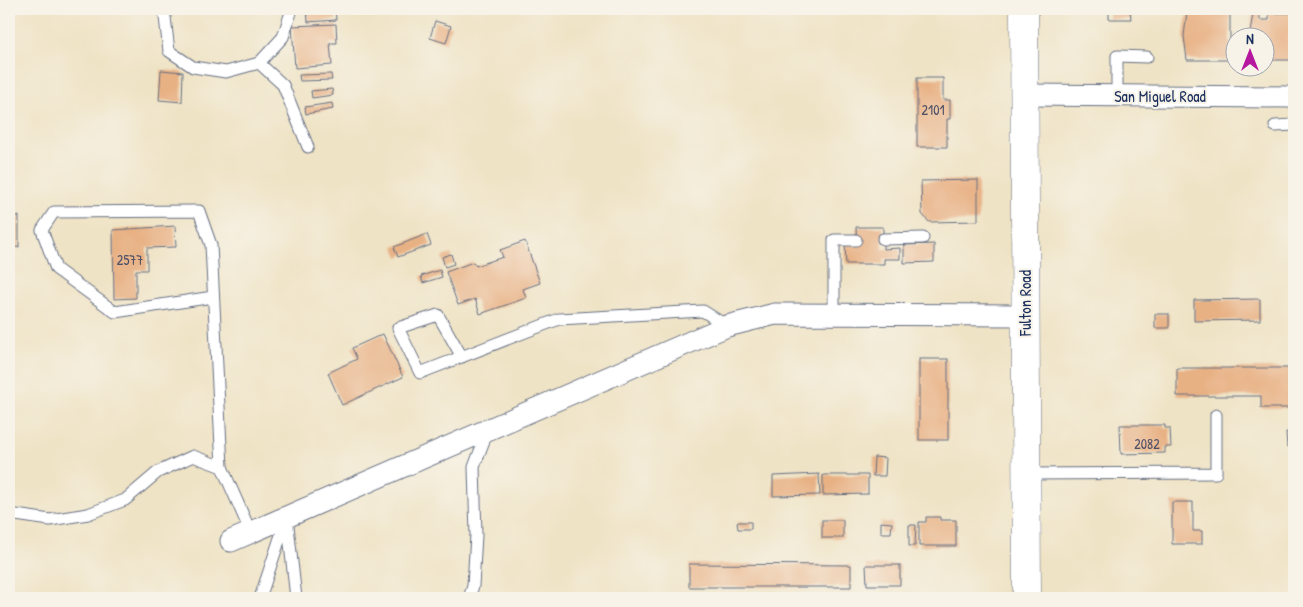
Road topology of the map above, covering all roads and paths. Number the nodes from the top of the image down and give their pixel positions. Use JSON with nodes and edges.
{"nodes":[{"id":1,"x":164,"y":9,"type":"edge"},
{"id":2,"x":292,"y":9,"type":"edge"},
{"id":3,"x":1024,"y":9,"type":"edge"},
{"id":4,"x":1147,"y":57,"type":"dead end"},
{"id":5,"x":259,"y":64,"type":"junction"},
{"id":6,"x":1025,"y":95,"type":"junction"},
{"id":7,"x":1117,"y":96,"type":"junction"},
{"id":8,"x":1294,"y":96,"type":"edge"},
{"id":9,"x":1294,"y":125,"type":"edge"},
{"id":10,"x":1275,"y":126,"type":"dead end"},
{"id":11,"x":308,"y":147,"type":"dead end"},
{"id":12,"x":923,"y":238,"type":"dead end"},
{"id":13,"x":884,"y":239,"type":"dead end"},
{"id":14,"x":856,"y":240,"type":"dead end"},
{"id":15,"x":213,"y":297,"type":"junction"},
{"id":16,"x":834,"y":315,"type":"junction"},
{"id":17,"x":1024,"y":315,"type":"junction"},
{"id":18,"x":727,"y":326,"type":"junction"},
{"id":19,"x":462,"y":357,"type":"junction"},
{"id":20,"x":1216,"y":415,"type":"dead end"},
{"id":21,"x":488,"y":430,"type":"junction"},
{"id":22,"x":222,"y":467,"type":"junction"},
{"id":23,"x":1026,"y":474,"type":"junction"},
{"id":24,"x":9,"y":514,"type":"edge"},
{"id":25,"x":287,"y":517,"type":"junction"},
{"id":26,"x":251,"y":533,"type":"junction"},
{"id":27,"x":232,"y":541,"type":"dead end"},
{"id":28,"x":260,"y":598,"type":"edge"},
{"id":29,"x":296,"y":598,"type":"edge"},
{"id":30,"x":469,"y":598,"type":"edge"},
{"id":31,"x":1026,"y":598,"type":"edge"}],
"edges":[{"from":1,"to":5,"type":"lane"},
{"from":2,"to":5,"type":"lane"},
{"from":3,"to":6,"type":"main road","name":"Fulton Road"},
{"from":4,"to":7,"type":"lane"},
{"from":5,"to":11,"type":"lane"},
{"from":6,"to":7,"type":"street","name":"San Miguel Road"},
{"from":6,"to":17,"type":"main road","name":"Fulton Road"},
{"from":7,"to":8,"type":"street","name":"San Miguel Road"},
{"from":9,"to":10,"type":"lane"},
{"from":12,"to":13,"type":"lane"},
{"from":14,"to":16,"type":"lane"},
{"from":15,"to":15,"type":"lane"},
{"from":15,"to":22,"type":"lane"},
{"from":16,"to":17,"type":"street"},
{"from":16,"to":18,"type":"street"},
{"from":17,"to":23,"type":"main road","name":"Fulton Road"},
{"from":18,"to":19,"type":"lane"},
{"from":18,"to":21,"type":"street"},
{"from":19,"to":19,"type":"lane"},
{"from":20,"to":23,"type":"lane"},
{"from":21,"to":25,"type":"street"},
{"from":21,"to":30,"type":"lane"},
{"from":22,"to":24,"type":"lane"},
{"from":22,"to":26,"type":"lane"},
{"from":23,"to":31,"type":"main road","name":"Fulton Road"},
{"from":25,"to":26,"type":"street"},
{"from":25,"to":28,"type":"lane"},
{"from":25,"to":29,"type":"lane"},
{"from":26,"to":27,"type":"street"}]}
